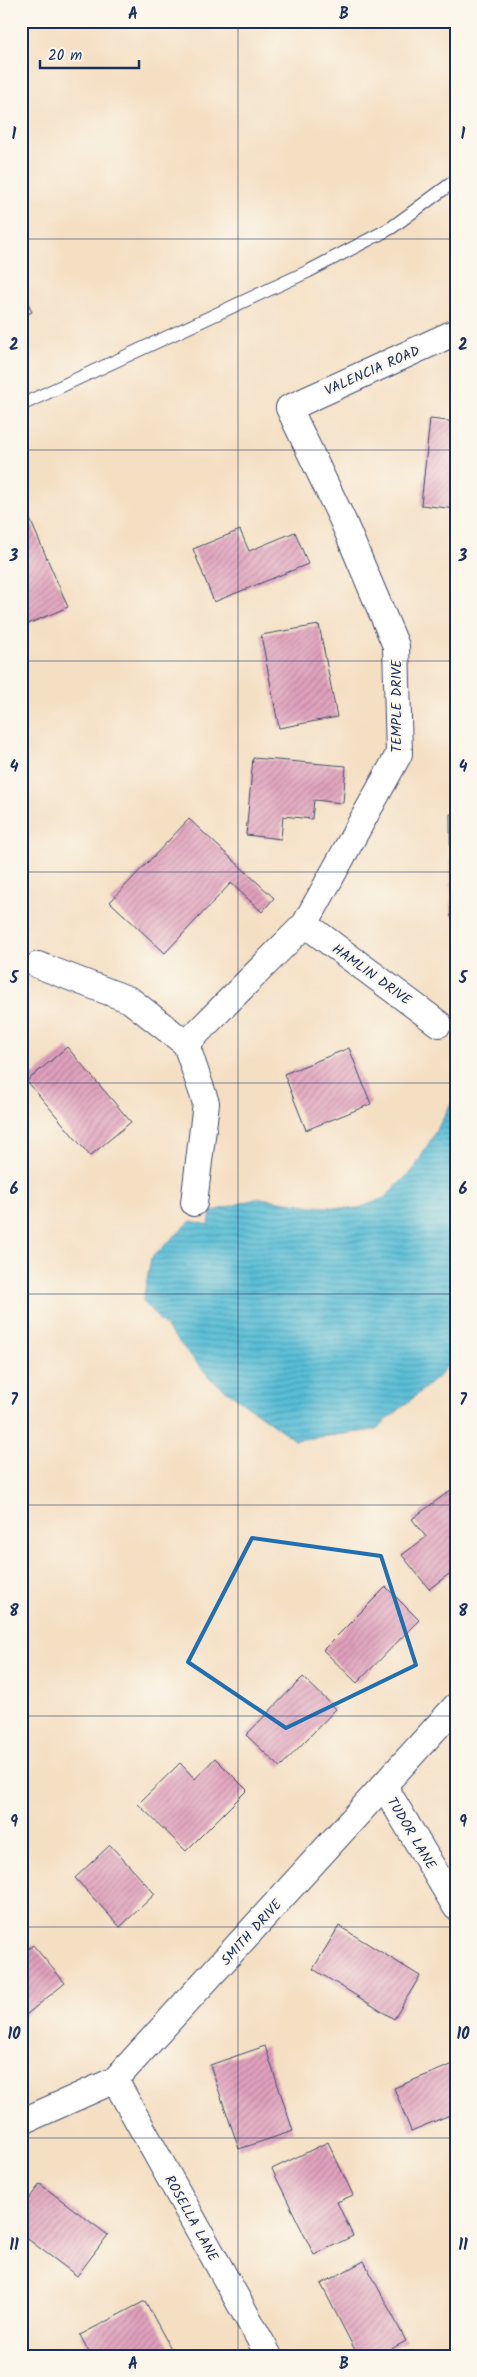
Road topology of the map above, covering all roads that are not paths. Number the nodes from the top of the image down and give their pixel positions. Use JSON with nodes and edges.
{"nodes":[{"id":1,"x":456,"y":180,"type":"edge"},
{"id":2,"x":456,"y":332,"type":"edge"},
{"id":3,"x":21,"y":405,"type":"edge"},
{"id":4,"x":289,"y":408,"type":"joint"},
{"id":5,"x":305,"y":924,"type":"junction"},
{"id":6,"x":38,"y":965,"type":"dead end"},
{"id":7,"x":439,"y":1024,"type":"dead end"},
{"id":8,"x":186,"y":1044,"type":"junction"},
{"id":9,"x":194,"y":1203,"type":"dead end"},
{"id":10,"x":456,"y":1706,"type":"edge"},
{"id":11,"x":384,"y":1786,"type":"junction"},
{"id":12,"x":456,"y":1907,"type":"edge"},
{"id":13,"x":115,"y":2080,"type":"junction"},
{"id":14,"x":21,"y":2122,"type":"edge"},
{"id":15,"x":269,"y":2356,"type":"edge"}],
"edges":[{"from":1,"to":3,"type":"lane"},
{"from":2,"to":4,"type":"street","name":"VALENCIA ROAD"},
{"from":4,"to":5,"type":"street","name":"TEMPLE DRIVE"},
{"from":5,"to":7,"type":"street","name":"HAMLIN DRIVE"},
{"from":5,"to":8,"type":"street","name":"TEMPLE DRIVE"},
{"from":6,"to":8,"type":"street"},
{"from":8,"to":9,"type":"street"},
{"from":10,"to":11,"type":"street","name":"SMITH DRIVE"},
{"from":11,"to":12,"type":"street","name":"TUDOR LANE"},
{"from":11,"to":13,"type":"street","name":"SMITH DRIVE"},
{"from":13,"to":14,"type":"street","name":"SMITH DRIVE"},
{"from":13,"to":15,"type":"street","name":"ROSELLA LANE"}]}
